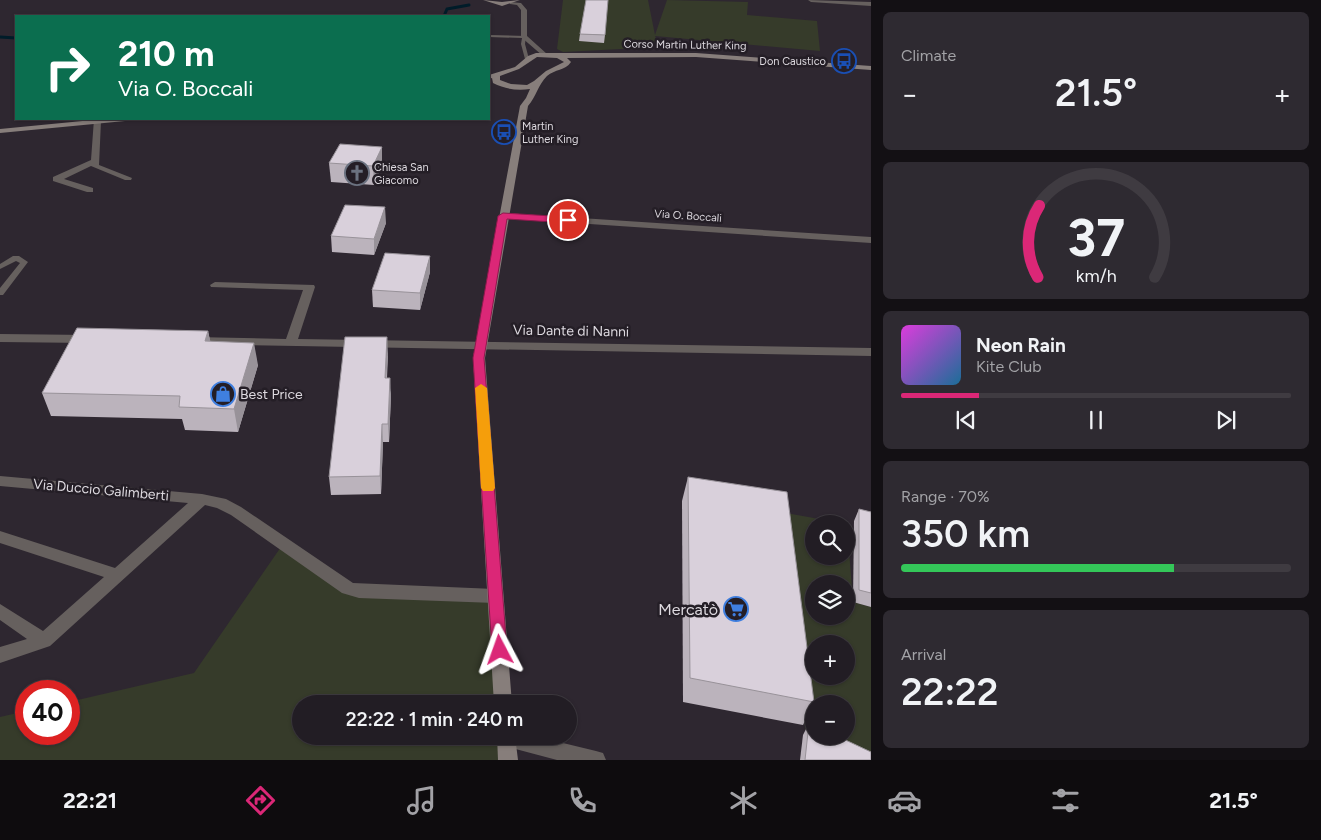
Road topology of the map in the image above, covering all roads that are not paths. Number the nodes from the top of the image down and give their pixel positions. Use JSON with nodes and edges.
{"nodes":[{"id":1,"x":486,"y":0,"type":"edge"},
{"id":2,"x":811,"y":0,"type":"edge"},
{"id":3,"x":514,"y":1,"type":"edge"},
{"id":4,"x":871,"y":4,"type":"edge"},
{"id":5,"x":490,"y":36,"type":"edge"},
{"id":6,"x":524,"y":37,"type":"junction"},
{"id":7,"x":545,"y":55,"type":"junction"},
{"id":8,"x":559,"y":56,"type":"junction"},
{"id":9,"x":527,"y":59,"type":"junction"},
{"id":10,"x":568,"y":64,"type":"junction"},
{"id":11,"x":871,"y":68,"type":"edge"},
{"id":12,"x":871,"y":72,"type":"edge"},
{"id":13,"x":492,"y":76,"type":"edge"},
{"id":14,"x":503,"y":84,"type":"junction"},
{"id":15,"x":536,"y":84,"type":"junction"},
{"id":16,"x":490,"y":85,"type":"edge"},
{"id":17,"x":512,"y":86,"type":"junction"},
{"id":18,"x":522,"y":100,"type":"junction"},
{"id":19,"x":111,"y":120,"type":"edge"},
{"id":20,"x":97,"y":121,"type":"junction"},
{"id":21,"x":0,"y":131,"type":"edge"},
{"id":22,"x":95,"y":161,"type":"junction"},
{"id":23,"x":128,"y":178,"type":"dead end"},
{"id":24,"x":90,"y":190,"type":"dead end"},
{"id":25,"x":503,"y":216,"type":"junction"},
{"id":26,"x":871,"y":240,"type":"edge"},
{"id":27,"x":0,"y":266,"type":"edge"},
{"id":28,"x":215,"y":285,"type":"dead end"},
{"id":29,"x":0,"y":294,"type":"edge"},
{"id":30,"x":0,"y":338,"type":"edge"},
{"id":31,"x":97,"y":340,"type":"edge"},
{"id":32,"x":184,"y":341,"type":"edge"},
{"id":33,"x":291,"y":342,"type":"junction"},
{"id":34,"x":481,"y":345,"type":"junction"},
{"id":35,"x":871,"y":352,"type":"edge"},
{"id":36,"x":0,"y":481,"type":"edge"},
{"id":37,"x":202,"y":499,"type":"junction"},
{"id":38,"x":0,"y":537,"type":"edge"},
{"id":39,"x":117,"y":575,"type":"junction"},
{"id":40,"x":496,"y":596,"type":"junction"},
{"id":41,"x":0,"y":611,"type":"edge"},
{"id":42,"x":44,"y":641,"type":"junction"},
{"id":43,"x":0,"y":656,"type":"edge"},
{"id":44,"x":503,"y":695,"type":"edge"},
{"id":45,"x":507,"y":745,"type":"edge"},
{"id":46,"x":535,"y":745,"type":"edge"},
{"id":47,"x":508,"y":760,"type":"edge"},
{"id":48,"x":596,"y":760,"type":"edge"}],
"edges":[{"from":1,"to":3,"type":"street"},
{"from":2,"to":4,"type":"street"},
{"from":3,"to":6,"type":"street"},
{"from":5,"to":6,"type":"lane"},
{"from":6,"to":7,"type":"street"},
{"from":6,"to":9,"type":"lane"},
{"from":7,"to":8,"type":"street","name":"Corso Martin Luther King"},
{"from":7,"to":9,"type":"street","name":"Corso Martin Luther King"},
{"from":8,"to":10,"type":"street"},
{"from":8,"to":11,"type":"street","name":"Corso Martin Luther King"},
{"from":9,"to":13,"type":"street","name":"Corso Martin Luther King"},
{"from":10,"to":12,"type":"street","name":"Corso Martin Luther King"},
{"from":10,"to":15,"type":"street"},
{"from":13,"to":14,"type":"street"},
{"from":14,"to":16,"type":"street"},
{"from":14,"to":17,"type":"street"},
{"from":15,"to":17,"type":"street"},
{"from":15,"to":18,"type":"street"},
{"from":17,"to":18,"type":"street"},
{"from":18,"to":25,"type":"street"},
{"from":19,"to":20,"type":"street"},
{"from":20,"to":21,"type":"street"},
{"from":20,"to":22,"type":"street"},
{"from":22,"to":23,"type":"street"},
{"from":22,"to":24,"type":"street"},
{"from":25,"to":26,"type":"street","name":"Via O. Boccali"},
{"from":25,"to":34,"type":"street"},
{"from":27,"to":29,"type":"lane"},
{"from":28,"to":33,"type":"street"},
{"from":30,"to":31,"type":"street"},
{"from":32,"to":33,"type":"street","name":"Via Dante di Nanni"},
{"from":33,"to":34,"type":"street","name":"Via Dante di Nanni"},
{"from":34,"to":35,"type":"street","name":"Via Dante di Nanni"},
{"from":34,"to":40,"type":"street"},
{"from":36,"to":37,"type":"street","name":"Via Duccio Galimberti"},
{"from":37,"to":39,"type":"street","name":"Via Duccio Galimberti"},
{"from":37,"to":40,"type":"street","name":"Via Duccio Galimberti"},
{"from":38,"to":39,"type":"street"},
{"from":39,"to":42,"type":"street","name":"Via Duccio Galimberti"},
{"from":40,"to":44,"type":"street"},
{"from":41,"to":42,"type":"street"},
{"from":42,"to":43,"type":"street","name":"Via Duccio Galimberti"},
{"from":45,"to":47,"type":"street"},
{"from":46,"to":48,"type":"street"}]}
